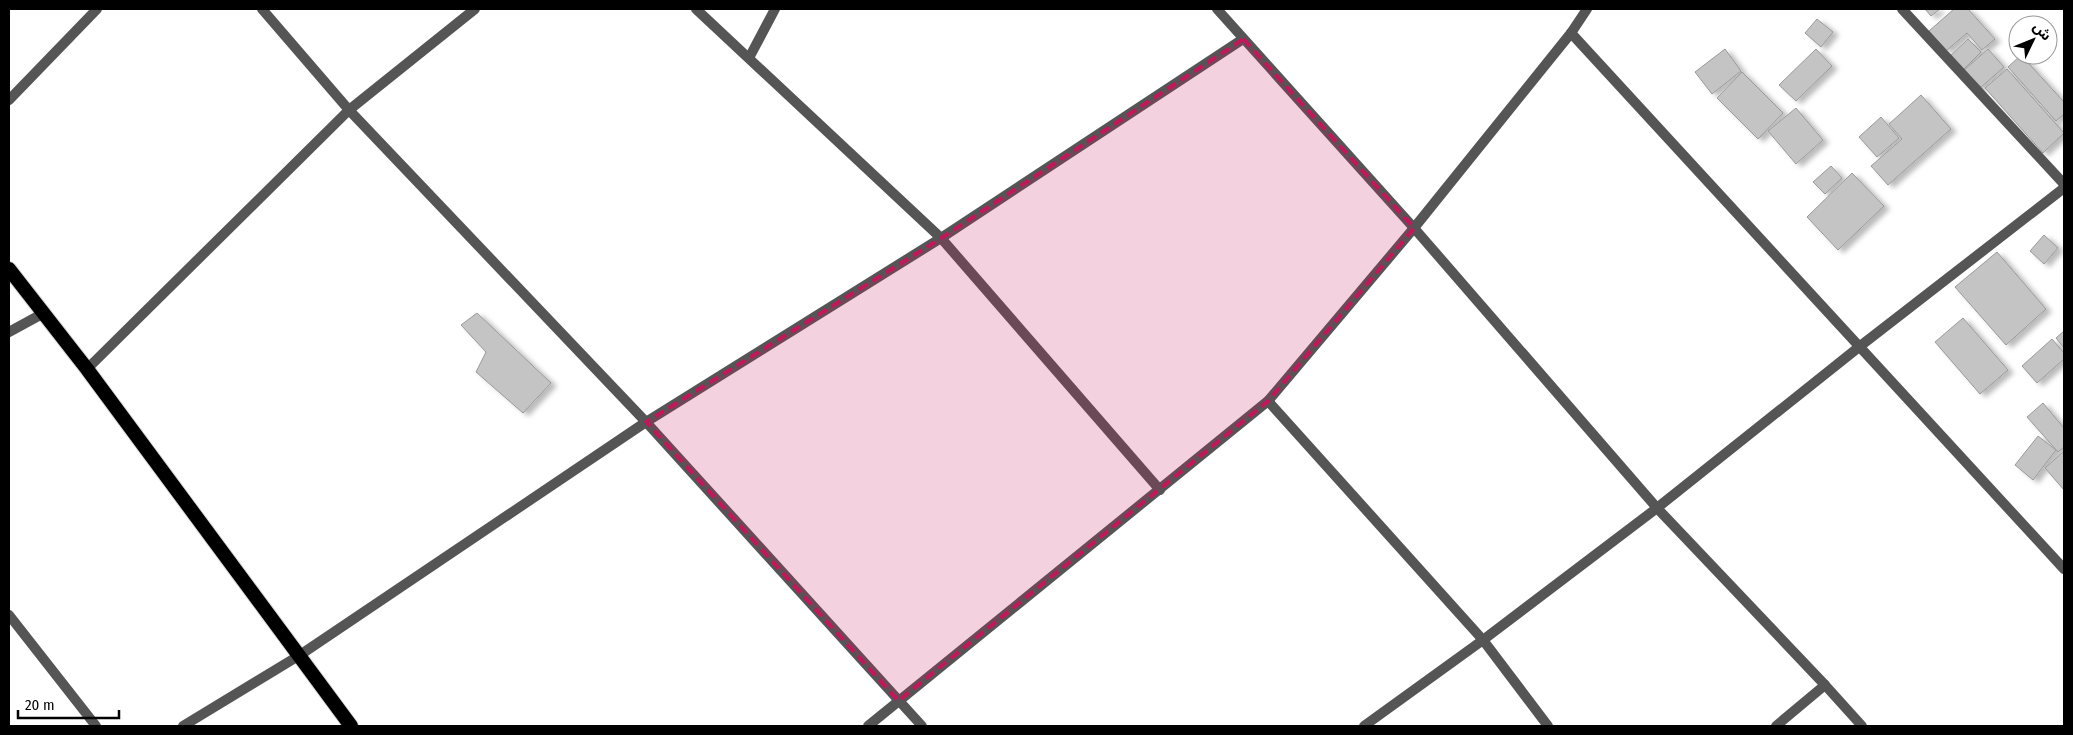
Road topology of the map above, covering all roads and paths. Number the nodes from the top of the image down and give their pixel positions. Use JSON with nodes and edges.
{"nodes":[{"id":1,"x":96,"y":9,"type":"edge"},
{"id":2,"x":262,"y":9,"type":"edge"},
{"id":3,"x":475,"y":9,"type":"edge"},
{"id":4,"x":696,"y":9,"type":"edge"},
{"id":5,"x":775,"y":9,"type":"edge"},
{"id":6,"x":1217,"y":9,"type":"edge"},
{"id":7,"x":1587,"y":9,"type":"edge"},
{"id":8,"x":1902,"y":9,"type":"edge"},
{"id":9,"x":1571,"y":33,"type":"junction"},
{"id":10,"x":1243,"y":39,"type":"junction"},
{"id":11,"x":749,"y":58,"type":"junction"},
{"id":12,"x":9,"y":100,"type":"edge"},
{"id":13,"x":349,"y":110,"type":"junction"},
{"id":14,"x":2064,"y":184,"type":"edge"},
{"id":15,"x":2064,"y":188,"type":"edge"},
{"id":16,"x":1414,"y":228,"type":"junction"},
{"id":17,"x":941,"y":238,"type":"junction"},
{"id":18,"x":9,"y":269,"type":"edge"},
{"id":19,"x":42,"y":314,"type":"junction"},
{"id":20,"x":9,"y":332,"type":"edge"},
{"id":21,"x":1859,"y":347,"type":"junction"},
{"id":22,"x":87,"y":369,"type":"junction"},
{"id":23,"x":1268,"y":401,"type":"junction"},
{"id":24,"x":646,"y":422,"type":"junction"},
{"id":25,"x":1160,"y":490,"type":"junction"},
{"id":26,"x":1657,"y":508,"type":"junction"},
{"id":27,"x":2064,"y":569,"type":"edge"},
{"id":28,"x":9,"y":615,"type":"edge"},
{"id":29,"x":1483,"y":640,"type":"junction"},
{"id":30,"x":300,"y":655,"type":"junction"},
{"id":31,"x":1826,"y":685,"type":"junction"},
{"id":32,"x":898,"y":701,"type":"junction"},
{"id":33,"x":96,"y":726,"type":"edge"},
{"id":34,"x":183,"y":726,"type":"edge"},
{"id":35,"x":351,"y":726,"type":"edge"},
{"id":36,"x":868,"y":726,"type":"edge"},
{"id":37,"x":922,"y":726,"type":"edge"},
{"id":38,"x":1364,"y":726,"type":"edge"},
{"id":39,"x":1548,"y":726,"type":"edge"},
{"id":40,"x":1776,"y":726,"type":"edge"},
{"id":41,"x":1862,"y":726,"type":"edge"}],
"edges":[{"from":1,"to":12,"type":"street"},
{"from":2,"to":13,"type":"street"},
{"from":3,"to":13,"type":"street"},
{"from":4,"to":11,"type":"street"},
{"from":5,"to":11,"type":"street"},
{"from":6,"to":10,"type":"street"},
{"from":7,"to":9,"type":"street"},
{"from":8,"to":14,"type":"street"},
{"from":9,"to":16,"type":"street"},
{"from":9,"to":21,"type":"street"},
{"from":10,"to":16,"type":"street"},
{"from":10,"to":17,"type":"street"},
{"from":11,"to":17,"type":"street"},
{"from":13,"to":22,"type":"street"},
{"from":13,"to":24,"type":"street"},
{"from":15,"to":21,"type":"street"},
{"from":16,"to":23,"type":"street"},
{"from":16,"to":26,"type":"street"},
{"from":17,"to":24,"type":"street"},
{"from":17,"to":25,"type":"street"},
{"from":18,"to":19,"type":"highway"},
{"from":19,"to":20,"type":"street"},
{"from":19,"to":22,"type":"highway"},
{"from":21,"to":26,"type":"street"},
{"from":21,"to":27,"type":"street"},
{"from":22,"to":30,"type":"highway"},
{"from":23,"to":25,"type":"street"},
{"from":23,"to":29,"type":"street"},
{"from":24,"to":30,"type":"street"},
{"from":24,"to":32,"type":"street"},
{"from":25,"to":32,"type":"street"},
{"from":26,"to":29,"type":"street"},
{"from":26,"to":31,"type":"street"},
{"from":28,"to":33,"type":"street"},
{"from":29,"to":38,"type":"street"},
{"from":29,"to":39,"type":"street"},
{"from":30,"to":34,"type":"street"},
{"from":30,"to":35,"type":"highway"},
{"from":31,"to":40,"type":"street"},
{"from":31,"to":41,"type":"street"},
{"from":32,"to":36,"type":"street"},
{"from":32,"to":37,"type":"street"}]}
